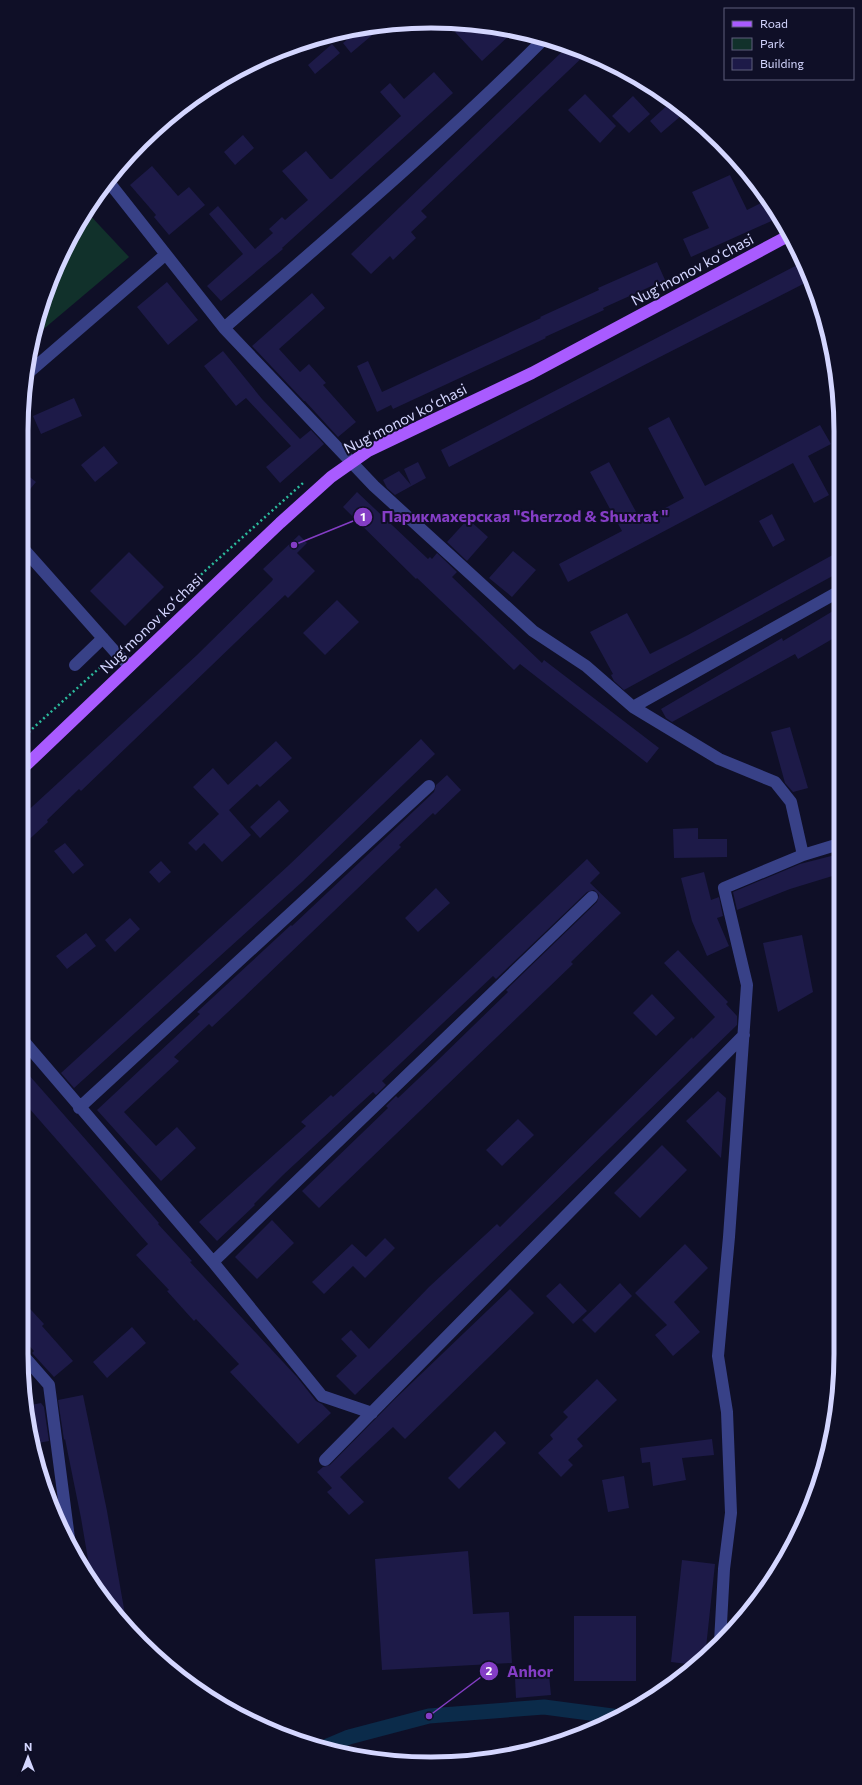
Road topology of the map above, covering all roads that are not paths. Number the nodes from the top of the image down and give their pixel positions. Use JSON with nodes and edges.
{"nodes":[{"id":1,"x":540,"y":43,"type":"edge"},
{"id":2,"x":111,"y":185,"type":"edge"},
{"id":3,"x":784,"y":238,"type":"edge"},
{"id":4,"x":165,"y":254,"type":"junction"},
{"id":5,"x":224,"y":328,"type":"junction"},
{"id":6,"x":33,"y":369,"type":"edge"},
{"id":7,"x":350,"y":463,"type":"junction"},
{"id":8,"x":28,"y":554,"type":"edge"},
{"id":9,"x":834,"y":594,"type":"edge"},
{"id":10,"x":103,"y":638,"type":"junction"},
{"id":11,"x":75,"y":665,"type":"dead end"},
{"id":12,"x":130,"y":666,"type":"junction"},
{"id":13,"x":633,"y":707,"type":"junction"},
{"id":14,"x":28,"y":763,"type":"edge"},
{"id":15,"x":430,"y":786,"type":"dead end"},
{"id":16,"x":834,"y":846,"type":"edge"},
{"id":17,"x":803,"y":855,"type":"junction"},
{"id":18,"x":592,"y":897,"type":"dead end"},
{"id":19,"x":744,"y":1035,"type":"junction"},
{"id":20,"x":28,"y":1046,"type":"edge"},
{"id":21,"x":79,"y":1108,"type":"junction"},
{"id":22,"x":213,"y":1262,"type":"junction"},
{"id":23,"x":28,"y":1361,"type":"edge"},
{"id":24,"x":372,"y":1413,"type":"junction"},
{"id":25,"x":325,"y":1460,"type":"dead end"},
{"id":26,"x":67,"y":1526,"type":"edge"},
{"id":27,"x":720,"y":1634,"type":"edge"}],
"edges":[{"from":1,"to":5,"type":"street"},
{"from":2,"to":4,"type":"street"},
{"from":3,"to":7,"type":"main road","name":"Nugʻmonov koʻchasi"},
{"from":4,"to":5,"type":"street"},
{"from":4,"to":6,"type":"street"},
{"from":5,"to":7,"type":"street"},
{"from":7,"to":12,"type":"main road","name":"Nugʻmonov koʻchasi"},
{"from":7,"to":13,"type":"street"},
{"from":8,"to":10,"type":"street"},
{"from":9,"to":13,"type":"street"},
{"from":10,"to":11,"type":"street"},
{"from":10,"to":12,"type":"street"},
{"from":12,"to":14,"type":"main road","name":"Nugʻmonov koʻchasi"},
{"from":13,"to":17,"type":"street"},
{"from":15,"to":21,"type":"street"},
{"from":16,"to":17,"type":"street"},
{"from":17,"to":19,"type":"street"},
{"from":18,"to":22,"type":"street"},
{"from":19,"to":24,"type":"street"},
{"from":19,"to":27,"type":"street"},
{"from":20,"to":21,"type":"street"},
{"from":21,"to":22,"type":"street"},
{"from":22,"to":24,"type":"street"},
{"from":23,"to":26,"type":"street"},
{"from":24,"to":25,"type":"street"}]}
